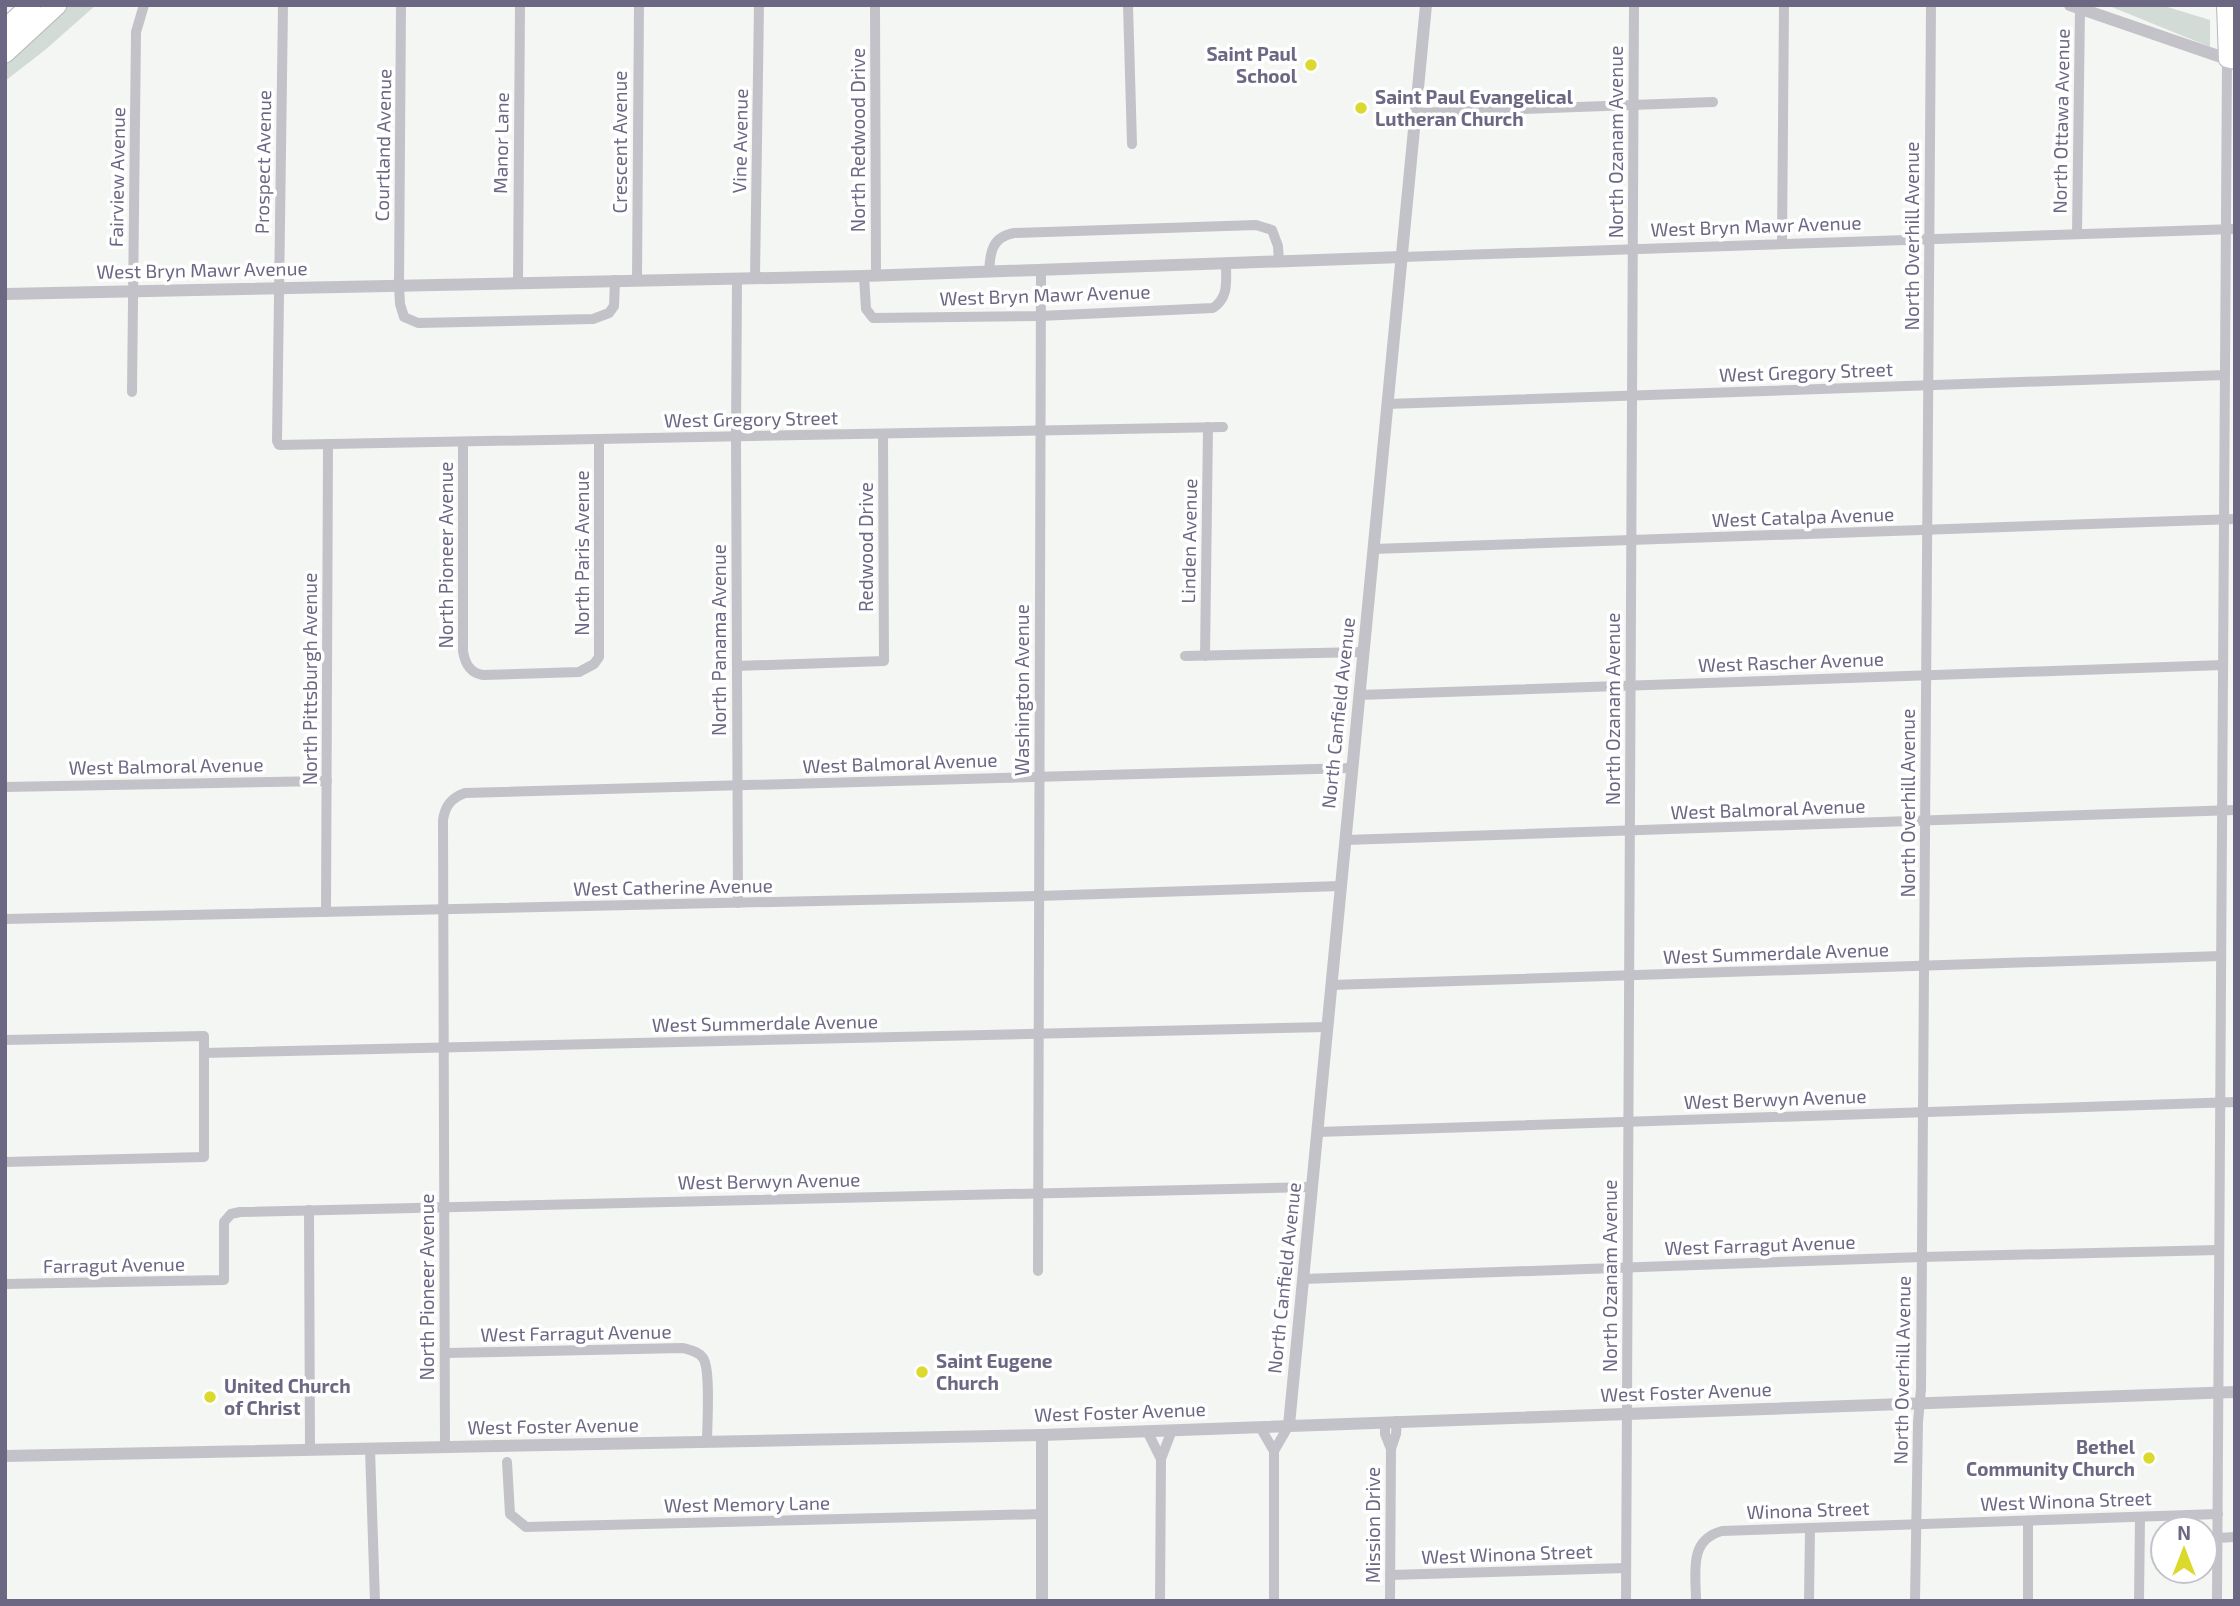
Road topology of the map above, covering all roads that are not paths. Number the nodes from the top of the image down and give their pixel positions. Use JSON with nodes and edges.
{"nodes":[{"id":1,"x":31,"y":5,"type":"edge"},
{"id":2,"x":57,"y":5,"type":"edge"},
{"id":3,"x":144,"y":5,"type":"edge"},
{"id":4,"x":283,"y":5,"type":"edge"},
{"id":5,"x":401,"y":5,"type":"edge"},
{"id":6,"x":520,"y":5,"type":"edge"},
{"id":7,"x":639,"y":5,"type":"edge"},
{"id":8,"x":759,"y":5,"type":"edge"},
{"id":9,"x":875,"y":5,"type":"edge"},
{"id":10,"x":1128,"y":5,"type":"edge"},
{"id":11,"x":1426,"y":5,"type":"edge"},
{"id":12,"x":1634,"y":5,"type":"edge"},
{"id":13,"x":1784,"y":5,"type":"edge"},
{"id":14,"x":1931,"y":5,"type":"edge"},
{"id":15,"x":2225,"y":5,"type":"edge"},
{"id":16,"x":2075,"y":7,"type":"edge"},
{"id":17,"x":2235,"y":8,"type":"edge"},
{"id":18,"x":5,"y":29,"type":"edge"},
{"id":19,"x":5,"y":53,"type":"edge"},
{"id":20,"x":2231,"y":60,"type":"edge"},
{"id":21,"x":1713,"y":102,"type":"dead end"},
{"id":22,"x":1633,"y":105,"type":"junction"},
{"id":23,"x":1416,"y":113,"type":"junction"},
{"id":24,"x":1132,"y":144,"type":"dead end"},
{"id":25,"x":2231,"y":229,"type":"edge"},
{"id":26,"x":2077,"y":234,"type":"junction"},
{"id":27,"x":1929,"y":239,"type":"junction"},
{"id":28,"x":1782,"y":243,"type":"junction"},
{"id":29,"x":1633,"y":249,"type":"junction"},
{"id":30,"x":1402,"y":257,"type":"junction"},
{"id":31,"x":1279,"y":262,"type":"junction"},
{"id":32,"x":1226,"y":264,"type":"junction"},
{"id":33,"x":1041,"y":270,"type":"junction"},
{"id":34,"x":989,"y":272,"type":"junction"},
{"id":35,"x":870,"y":276,"type":"junction"},
{"id":36,"x":755,"y":277,"type":"junction"},
{"id":37,"x":737,"y":278,"type":"junction"},
{"id":38,"x":615,"y":280,"type":"junction"},
{"id":39,"x":636,"y":280,"type":"junction"},
{"id":40,"x":517,"y":282,"type":"junction"},
{"id":41,"x":399,"y":285,"type":"junction"},
{"id":42,"x":279,"y":288,"type":"junction"},
{"id":43,"x":133,"y":291,"type":"junction"},
{"id":44,"x":5,"y":294,"type":"edge"},
{"id":45,"x":1040,"y":316,"type":"junction"},
{"id":46,"x":2225,"y":375,"type":"junction"},
{"id":47,"x":1928,"y":385,"type":"junction"},
{"id":48,"x":132,"y":392,"type":"dead end"},
{"id":49,"x":1632,"y":396,"type":"junction"},
{"id":50,"x":1387,"y":404,"type":"junction"},
{"id":51,"x":1208,"y":427,"type":"junction"},
{"id":52,"x":1223,"y":427,"type":"dead end"},
{"id":53,"x":1041,"y":430,"type":"junction"},
{"id":54,"x":883,"y":434,"type":"junction"},
{"id":55,"x":736,"y":437,"type":"junction"},
{"id":56,"x":599,"y":440,"type":"junction"},
{"id":57,"x":463,"y":443,"type":"junction"},
{"id":58,"x":279,"y":445,"type":"joint"},
{"id":59,"x":328,"y":446,"type":"junction"},
{"id":60,"x":2230,"y":519,"type":"edge"},
{"id":61,"x":1927,"y":530,"type":"junction"},
{"id":62,"x":1631,"y":541,"type":"junction"},
{"id":63,"x":1373,"y":549,"type":"junction"},
{"id":64,"x":1363,"y":652,"type":"junction"},
{"id":65,"x":1185,"y":656,"type":"dead end"},
{"id":66,"x":1206,"y":656,"type":"junction"},
{"id":67,"x":2223,"y":665,"type":"junction"},
{"id":68,"x":737,"y":666,"type":"junction"},
{"id":69,"x":468,"y":667,"type":"joint"},
{"id":70,"x":1926,"y":675,"type":"junction"},
{"id":71,"x":1630,"y":685,"type":"junction"},
{"id":72,"x":1359,"y":695,"type":"junction"},
{"id":73,"x":1352,"y":768,"type":"junction"},
{"id":74,"x":1039,"y":777,"type":"junction"},
{"id":75,"x":327,"y":781,"type":"junction"},
{"id":76,"x":738,"y":785,"type":"junction"},
{"id":77,"x":5,"y":787,"type":"edge"},
{"id":78,"x":2235,"y":810,"type":"edge"},
{"id":79,"x":2222,"y":811,"type":"junction"},
{"id":80,"x":1925,"y":821,"type":"junction"},
{"id":81,"x":1630,"y":831,"type":"junction"},
{"id":82,"x":1345,"y":840,"type":"junction"},
{"id":83,"x":1341,"y":886,"type":"junction"},
{"id":84,"x":1039,"y":896,"type":"junction"},
{"id":85,"x":738,"y":903,"type":"junction"},
{"id":86,"x":444,"y":910,"type":"junction"},
{"id":87,"x":326,"y":912,"type":"junction"},
{"id":88,"x":5,"y":919,"type":"edge"},
{"id":89,"x":2221,"y":956,"type":"junction"},
{"id":90,"x":1924,"y":966,"type":"junction"},
{"id":91,"x":1629,"y":976,"type":"junction"},
{"id":92,"x":1331,"y":985,"type":"junction"},
{"id":93,"x":1327,"y":1027,"type":"junction"},
{"id":94,"x":1039,"y":1034,"type":"junction"},
{"id":95,"x":5,"y":1040,"type":"edge"},
{"id":96,"x":444,"y":1048,"type":"junction"},
{"id":97,"x":204,"y":1054,"type":"junction"},
{"id":98,"x":2235,"y":1101,"type":"edge"},
{"id":99,"x":2220,"y":1102,"type":"junction"},
{"id":100,"x":1923,"y":1112,"type":"junction"},
{"id":101,"x":1628,"y":1122,"type":"junction"},
{"id":102,"x":1317,"y":1132,"type":"junction"},
{"id":103,"x":5,"y":1162,"type":"edge"},
{"id":104,"x":1312,"y":1187,"type":"junction"},
{"id":105,"x":1039,"y":1192,"type":"junction"},
{"id":106,"x":445,"y":1207,"type":"junction"},
{"id":107,"x":309,"y":1210,"type":"junction"},
{"id":108,"x":2219,"y":1250,"type":"junction"},
{"id":109,"x":1922,"y":1257,"type":"junction"},
{"id":110,"x":1628,"y":1267,"type":"junction"},
{"id":111,"x":1038,"y":1271,"type":"dead end"},
{"id":112,"x":1303,"y":1279,"type":"junction"},
{"id":113,"x":224,"y":1280,"type":"joint"},
{"id":114,"x":5,"y":1284,"type":"edge"},
{"id":115,"x":445,"y":1353,"type":"junction"},
{"id":116,"x":2218,"y":1392,"type":"junction"},
{"id":117,"x":2235,"y":1392,"type":"edge"},
{"id":118,"x":1919,"y":1403,"type":"junction"},
{"id":119,"x":1627,"y":1413,"type":"junction"},
{"id":120,"x":1391,"y":1421,"type":"junction"},
{"id":121,"x":1289,"y":1425,"type":"junction"},
{"id":122,"x":1260,"y":1427,"type":"junction"},
{"id":123,"x":1172,"y":1430,"type":"junction"},
{"id":124,"x":1147,"y":1431,"type":"junction"},
{"id":125,"x":1042,"y":1435,"type":"junction"},
{"id":126,"x":707,"y":1442,"type":"junction"},
{"id":127,"x":445,"y":1448,"type":"junction"},
{"id":128,"x":370,"y":1449,"type":"junction"},
{"id":129,"x":310,"y":1450,"type":"junction"},
{"id":130,"x":1274,"y":1451,"type":"junction"},
{"id":131,"x":5,"y":1456,"type":"edge"},
{"id":132,"x":1161,"y":1459,"type":"junction"},
{"id":133,"x":507,"y":1462,"type":"dead end"},
{"id":134,"x":1042,"y":1514,"type":"junction"},
{"id":135,"x":2218,"y":1514,"type":"joint"},
{"id":136,"x":2140,"y":1517,"type":"junction"},
{"id":137,"x":2028,"y":1521,"type":"junction"},
{"id":138,"x":1916,"y":1523,"type":"junction"},
{"id":139,"x":1810,"y":1528,"type":"junction"},
{"id":140,"x":1626,"y":1568,"type":"junction"},
{"id":141,"x":1390,"y":1575,"type":"junction"},
{"id":142,"x":375,"y":1601,"type":"edge"},
{"id":143,"x":1041,"y":1601,"type":"edge"},
{"id":144,"x":1160,"y":1601,"type":"edge"},
{"id":145,"x":1274,"y":1601,"type":"edge"},
{"id":146,"x":1390,"y":1601,"type":"edge"},
{"id":147,"x":1626,"y":1601,"type":"edge"},
{"id":148,"x":1696,"y":1601,"type":"edge"},
{"id":149,"x":1809,"y":1601,"type":"edge"},
{"id":150,"x":1915,"y":1601,"type":"edge"},
{"id":151,"x":2028,"y":1601,"type":"edge"},
{"id":152,"x":2139,"y":1601,"type":"edge"}],
"edges":[{"from":1,"to":18,"type":"highway"},
{"from":2,"to":19,"type":"highway"},
{"from":3,"to":43,"type":"street","name":"Fairview Avenue"},
{"from":4,"to":42,"type":"street","name":"Prospect Avenue"},
{"from":5,"to":41,"type":"street","name":"Courtland Avenue"},
{"from":6,"to":40,"type":"street","name":"Manor Lane"},
{"from":7,"to":39,"type":"street","name":"Crescent Avenue"},
{"from":8,"to":36,"type":"street","name":"Vine Avenue"},
{"from":9,"to":35,"type":"street","name":"North Redwood Drive"},
{"from":10,"to":24,"type":"street"},
{"from":11,"to":23,"type":"street","name":"North Canfield Avenue"},
{"from":12,"to":22,"type":"street","name":"North Ozanam Avenue"},
{"from":13,"to":28,"type":"street"},
{"from":14,"to":27,"type":"street","name":"North Overhill Avenue"},
{"from":15,"to":17,"type":"highway"},
{"from":15,"to":20,"type":"main road"},
{"from":16,"to":20,"type":"street"},
{"from":16,"to":26,"type":"street","name":"North Ottawa Avenue"},
{"from":20,"to":25,"type":"street"},
{"from":21,"to":22,"type":"street"},
{"from":22,"to":23,"type":"street"},
{"from":22,"to":29,"type":"street","name":"North Ozanam Avenue"},
{"from":23,"to":30,"type":"street","name":"North Canfield Avenue"},
{"from":25,"to":26,"type":"street","name":"West Bryn Mawr Avenue"},
{"from":25,"to":46,"type":"street"},
{"from":26,"to":27,"type":"street","name":"West Bryn Mawr Avenue"},
{"from":27,"to":28,"type":"street","name":"West Bryn Mawr Avenue"},
{"from":27,"to":47,"type":"street","name":"North Overhill Avenue"},
{"from":28,"to":29,"type":"street","name":"West Bryn Mawr Avenue"},
{"from":29,"to":30,"type":"street","name":"West Bryn Mawr Avenue"},
{"from":29,"to":49,"type":"street","name":"North Ozanam Avenue"},
{"from":30,"to":31,"type":"street","name":"West Bryn Mawr Avenue"},
{"from":30,"to":50,"type":"street","name":"North Canfield Avenue"},
{"from":31,"to":32,"type":"street","name":"West Bryn Mawr Avenue"},
{"from":31,"to":34,"type":"street","name":"West Bryn Mawr Avenue"},
{"from":32,"to":33,"type":"street","name":"West Bryn Mawr Avenue"},
{"from":32,"to":45,"type":"street","name":"West Bryn Mawr Avenue"},
{"from":33,"to":34,"type":"street","name":"West Bryn Mawr Avenue"},
{"from":33,"to":45,"type":"street","name":"Washington Avenue"},
{"from":34,"to":35,"type":"street","name":"West Bryn Mawr Avenue"},
{"from":35,"to":36,"type":"street","name":"West Bryn Mawr Avenue"},
{"from":35,"to":45,"type":"street","name":"West Bryn Mawr Avenue"},
{"from":36,"to":37,"type":"street","name":"West Bryn Mawr Avenue"},
{"from":37,"to":39,"type":"street","name":"West Bryn Mawr Avenue"},
{"from":37,"to":55,"type":"street","name":"North Panama Avenue"},
{"from":38,"to":39,"type":"street","name":"West Bryn Mawr Avenue"},
{"from":38,"to":40,"type":"street","name":"West Bryn Mawr Avenue"},
{"from":38,"to":41,"type":"street"},
{"from":40,"to":41,"type":"street","name":"West Bryn Mawr Avenue"},
{"from":41,"to":42,"type":"street","name":"West Bryn Mawr Avenue"},
{"from":42,"to":43,"type":"street","name":"West Bryn Mawr Avenue"},
{"from":42,"to":58,"type":"street","name":"Prospect Avenue"},
{"from":43,"to":44,"type":"street","name":"West Bryn Mawr Avenue"},
{"from":43,"to":48,"type":"street","name":"Fairview Avenue"},
{"from":45,"to":53,"type":"street","name":"Washington Avenue"},
{"from":46,"to":47,"type":"street","name":"West Gregory Street"},
{"from":46,"to":60,"type":"street"},
{"from":47,"to":49,"type":"street","name":"West Gregory Street"},
{"from":47,"to":61,"type":"street","name":"North Overhill Avenue"},
{"from":49,"to":50,"type":"street","name":"West Gregory Street"},
{"from":49,"to":62,"type":"street","name":"North Ozanam Avenue"},
{"from":50,"to":63,"type":"street","name":"North Canfield Avenue"},
{"from":51,"to":52,"type":"street","name":"West Gregory Street"},
{"from":51,"to":53,"type":"street","name":"West Gregory Street"},
{"from":51,"to":66,"type":"street","name":"Linden Avenue"},
{"from":53,"to":54,"type":"street","name":"West Gregory Street"},
{"from":53,"to":74,"type":"street","name":"Washington Avenue"},
{"from":54,"to":55,"type":"street","name":"West Gregory Street"},
{"from":54,"to":68,"type":"street","name":"Redwood Drive"},
{"from":55,"to":56,"type":"street","name":"West Gregory Street"},
{"from":55,"to":68,"type":"street","name":"North Panama Avenue"},
{"from":56,"to":57,"type":"street","name":"West Gregory Street"},
{"from":56,"to":69,"type":"street","name":"North Paris Avenue"},
{"from":57,"to":59,"type":"street","name":"West Gregory Street"},
{"from":57,"to":69,"type":"street","name":"North Pioneer Avenue"},
{"from":58,"to":59,"type":"street","name":"West Gregory Street"},
{"from":59,"to":75,"type":"street","name":"North Pittsburgh Avenue"},
{"from":60,"to":61,"type":"street","name":"West Catalpa Avenue"},
{"from":60,"to":67,"type":"street"},
{"from":61,"to":62,"type":"street","name":"West Catalpa Avenue"},
{"from":61,"to":70,"type":"street","name":"North Overhill Avenue"},
{"from":62,"to":63,"type":"street","name":"West Catalpa Avenue"},
{"from":62,"to":71,"type":"street","name":"North Ozanam Avenue"},
{"from":63,"to":64,"type":"street","name":"North Canfield Avenue"},
{"from":64,"to":66,"type":"street"},
{"from":64,"to":72,"type":"street","name":"North Canfield Avenue"},
{"from":65,"to":66,"type":"street"},
{"from":67,"to":70,"type":"street","name":"West Rascher Avenue"},
{"from":67,"to":79,"type":"street"},
{"from":68,"to":76,"type":"street","name":"North Panama Avenue"},
{"from":70,"to":71,"type":"street","name":"West Rascher Avenue"},
{"from":70,"to":80,"type":"street","name":"North Overhill Avenue"},
{"from":71,"to":72,"type":"street","name":"West Rascher Avenue"},
{"from":71,"to":81,"type":"street","name":"North Ozanam Avenue"},
{"from":72,"to":73,"type":"street","name":"North Canfield Avenue"},
{"from":73,"to":74,"type":"street","name":"West Balmoral Avenue"},
{"from":73,"to":82,"type":"street","name":"North Canfield Avenue"},
{"from":74,"to":76,"type":"street","name":"West Balmoral Avenue"},
{"from":74,"to":84,"type":"street","name":"Washington Avenue"},
{"from":75,"to":77,"type":"street","name":"West Balmoral Avenue"},
{"from":75,"to":87,"type":"street","name":"North Pittsburgh Avenue"},
{"from":76,"to":85,"type":"street","name":"North Panama Avenue"},
{"from":76,"to":86,"type":"street","name":"West Balmoral Avenue"},
{"from":78,"to":79,"type":"street","name":"West Balmoral Avenue"},
{"from":79,"to":80,"type":"street","name":"West Balmoral Avenue"},
{"from":79,"to":89,"type":"street"},
{"from":80,"to":81,"type":"street","name":"West Balmoral Avenue"},
{"from":80,"to":90,"type":"street","name":"North Overhill Avenue"},
{"from":81,"to":82,"type":"street","name":"West Balmoral Avenue"},
{"from":81,"to":91,"type":"street","name":"North Ozanam Avenue"},
{"from":82,"to":83,"type":"street","name":"North Canfield Avenue"},
{"from":83,"to":84,"type":"street","name":"West Catherine Avenue"},
{"from":83,"to":92,"type":"street","name":"North Canfield Avenue"},
{"from":84,"to":85,"type":"street","name":"West Catherine Avenue"},
{"from":84,"to":94,"type":"street","name":"Washington Avenue"},
{"from":85,"to":86,"type":"street","name":"West Catherine Avenue"},
{"from":86,"to":87,"type":"street","name":"West Catherine Avenue"},
{"from":86,"to":96,"type":"street"},
{"from":87,"to":88,"type":"street","name":"West Catherine Avenue"},
{"from":89,"to":90,"type":"street","name":"West Summerdale Avenue"},
{"from":89,"to":99,"type":"street"},
{"from":90,"to":91,"type":"street","name":"West Summerdale Avenue"},
{"from":90,"to":100,"type":"street","name":"North Overhill Avenue"},
{"from":91,"to":92,"type":"street","name":"West Summerdale Avenue"},
{"from":91,"to":101,"type":"street","name":"North Ozanam Avenue"},
{"from":92,"to":93,"type":"street","name":"North Canfield Avenue"},
{"from":93,"to":94,"type":"street","name":"West Summerdale Avenue"},
{"from":93,"to":102,"type":"street","name":"North Canfield Avenue"},
{"from":94,"to":96,"type":"street","name":"West Summerdale Avenue"},
{"from":94,"to":105,"type":"street","name":"Washington Avenue"},
{"from":95,"to":97,"type":"street"},
{"from":96,"to":97,"type":"street","name":"West Summerdale Avenue"},
{"from":96,"to":106,"type":"street","name":"North Pioneer Avenue"},
{"from":97,"to":103,"type":"street"},
{"from":98,"to":99,"type":"street","name":"West Berwyn Avenue"},
{"from":99,"to":100,"type":"street","name":"West Berwyn Avenue"},
{"from":99,"to":108,"type":"street"},
{"from":100,"to":101,"type":"street","name":"West Berwyn Avenue"},
{"from":100,"to":109,"type":"street","name":"North Overhill Avenue"},
{"from":101,"to":102,"type":"street","name":"West Berwyn Avenue"},
{"from":101,"to":110,"type":"street","name":"North Ozanam Avenue"},
{"from":102,"to":104,"type":"street","name":"North Canfield Avenue"},
{"from":104,"to":105,"type":"street","name":"West Berwyn Avenue"},
{"from":104,"to":112,"type":"street","name":"North Canfield Avenue"},
{"from":105,"to":106,"type":"street","name":"West Berwyn Avenue"},
{"from":105,"to":111,"type":"street","name":"Washington Avenue"},
{"from":106,"to":107,"type":"street","name":"West Berwyn Avenue"},
{"from":106,"to":115,"type":"street","name":"North Pioneer Avenue"},
{"from":107,"to":113,"type":"street","name":"West Berwyn Avenue"},
{"from":107,"to":129,"type":"street"},
{"from":108,"to":109,"type":"street","name":"West Farragut Avenue"},
{"from":108,"to":116,"type":"street"},
{"from":109,"to":110,"type":"street","name":"West Farragut Avenue"},
{"from":109,"to":118,"type":"street","name":"North Overhill Avenue"},
{"from":110,"to":112,"type":"street","name":"West Farragut Avenue"},
{"from":110,"to":119,"type":"street","name":"North Ozanam Avenue"},
{"from":112,"to":121,"type":"street","name":"North Canfield Avenue"},
{"from":113,"to":114,"type":"street","name":"Farragut Avenue"},
{"from":115,"to":126,"type":"street","name":"West Farragut Avenue"},
{"from":115,"to":127,"type":"street","name":"North Pioneer Avenue"},
{"from":116,"to":117,"type":"street","name":"West Foster Avenue"},
{"from":116,"to":118,"type":"street","name":"West Foster Avenue"},
{"from":116,"to":135,"type":"street"},
{"from":118,"to":119,"type":"street","name":"West Foster Avenue"},
{"from":118,"to":138,"type":"street","name":"North Overhill Avenue"},
{"from":119,"to":120,"type":"street","name":"West Foster Avenue"},
{"from":119,"to":140,"type":"street","name":"North Ozanam Avenue"},
{"from":120,"to":121,"type":"street","name":"West Foster Avenue"},
{"from":120,"to":141,"type":"street","name":"Mission Drive"},
{"from":121,"to":122,"type":"street","name":"West Foster Avenue"},
{"from":121,"to":130,"type":"street"},
{"from":122,"to":123,"type":"street","name":"West Foster Avenue"},
{"from":122,"to":130,"type":"street"},
{"from":123,"to":124,"type":"street","name":"West Foster Avenue"},
{"from":123,"to":132,"type":"street"},
{"from":124,"to":125,"type":"street","name":"West Foster Avenue"},
{"from":124,"to":132,"type":"street"},
{"from":125,"to":126,"type":"street","name":"West Foster Avenue"},
{"from":125,"to":134,"type":"street"},
{"from":126,"to":127,"type":"street","name":"West Foster Avenue"},
{"from":127,"to":128,"type":"street","name":"West Foster Avenue"},
{"from":128,"to":129,"type":"street","name":"West Foster Avenue"},
{"from":128,"to":142,"type":"street"},
{"from":129,"to":131,"type":"street","name":"West Foster Avenue"},
{"from":130,"to":145,"type":"street"},
{"from":132,"to":144,"type":"street"},
{"from":133,"to":134,"type":"street","name":"West Memory Lane"},
{"from":134,"to":143,"type":"street"},
{"from":135,"to":136,"type":"street","name":"West Winona Street"},
{"from":136,"to":137,"type":"street","name":"West Winona Street"},
{"from":136,"to":152,"type":"street"},
{"from":137,"to":138,"type":"street","name":"West Winona Street"},
{"from":137,"to":151,"type":"street"},
{"from":138,"to":139,"type":"street","name":"Winona Street"},
{"from":138,"to":150,"type":"street","name":"North Overhill Avenue"},
{"from":139,"to":148,"type":"street","name":"Winona Street"},
{"from":139,"to":149,"type":"street"},
{"from":140,"to":141,"type":"street","name":"West Winona Street"},
{"from":140,"to":147,"type":"street","name":"North Ozanam Avenue"},
{"from":141,"to":146,"type":"street","name":"Mission Drive"}]}
